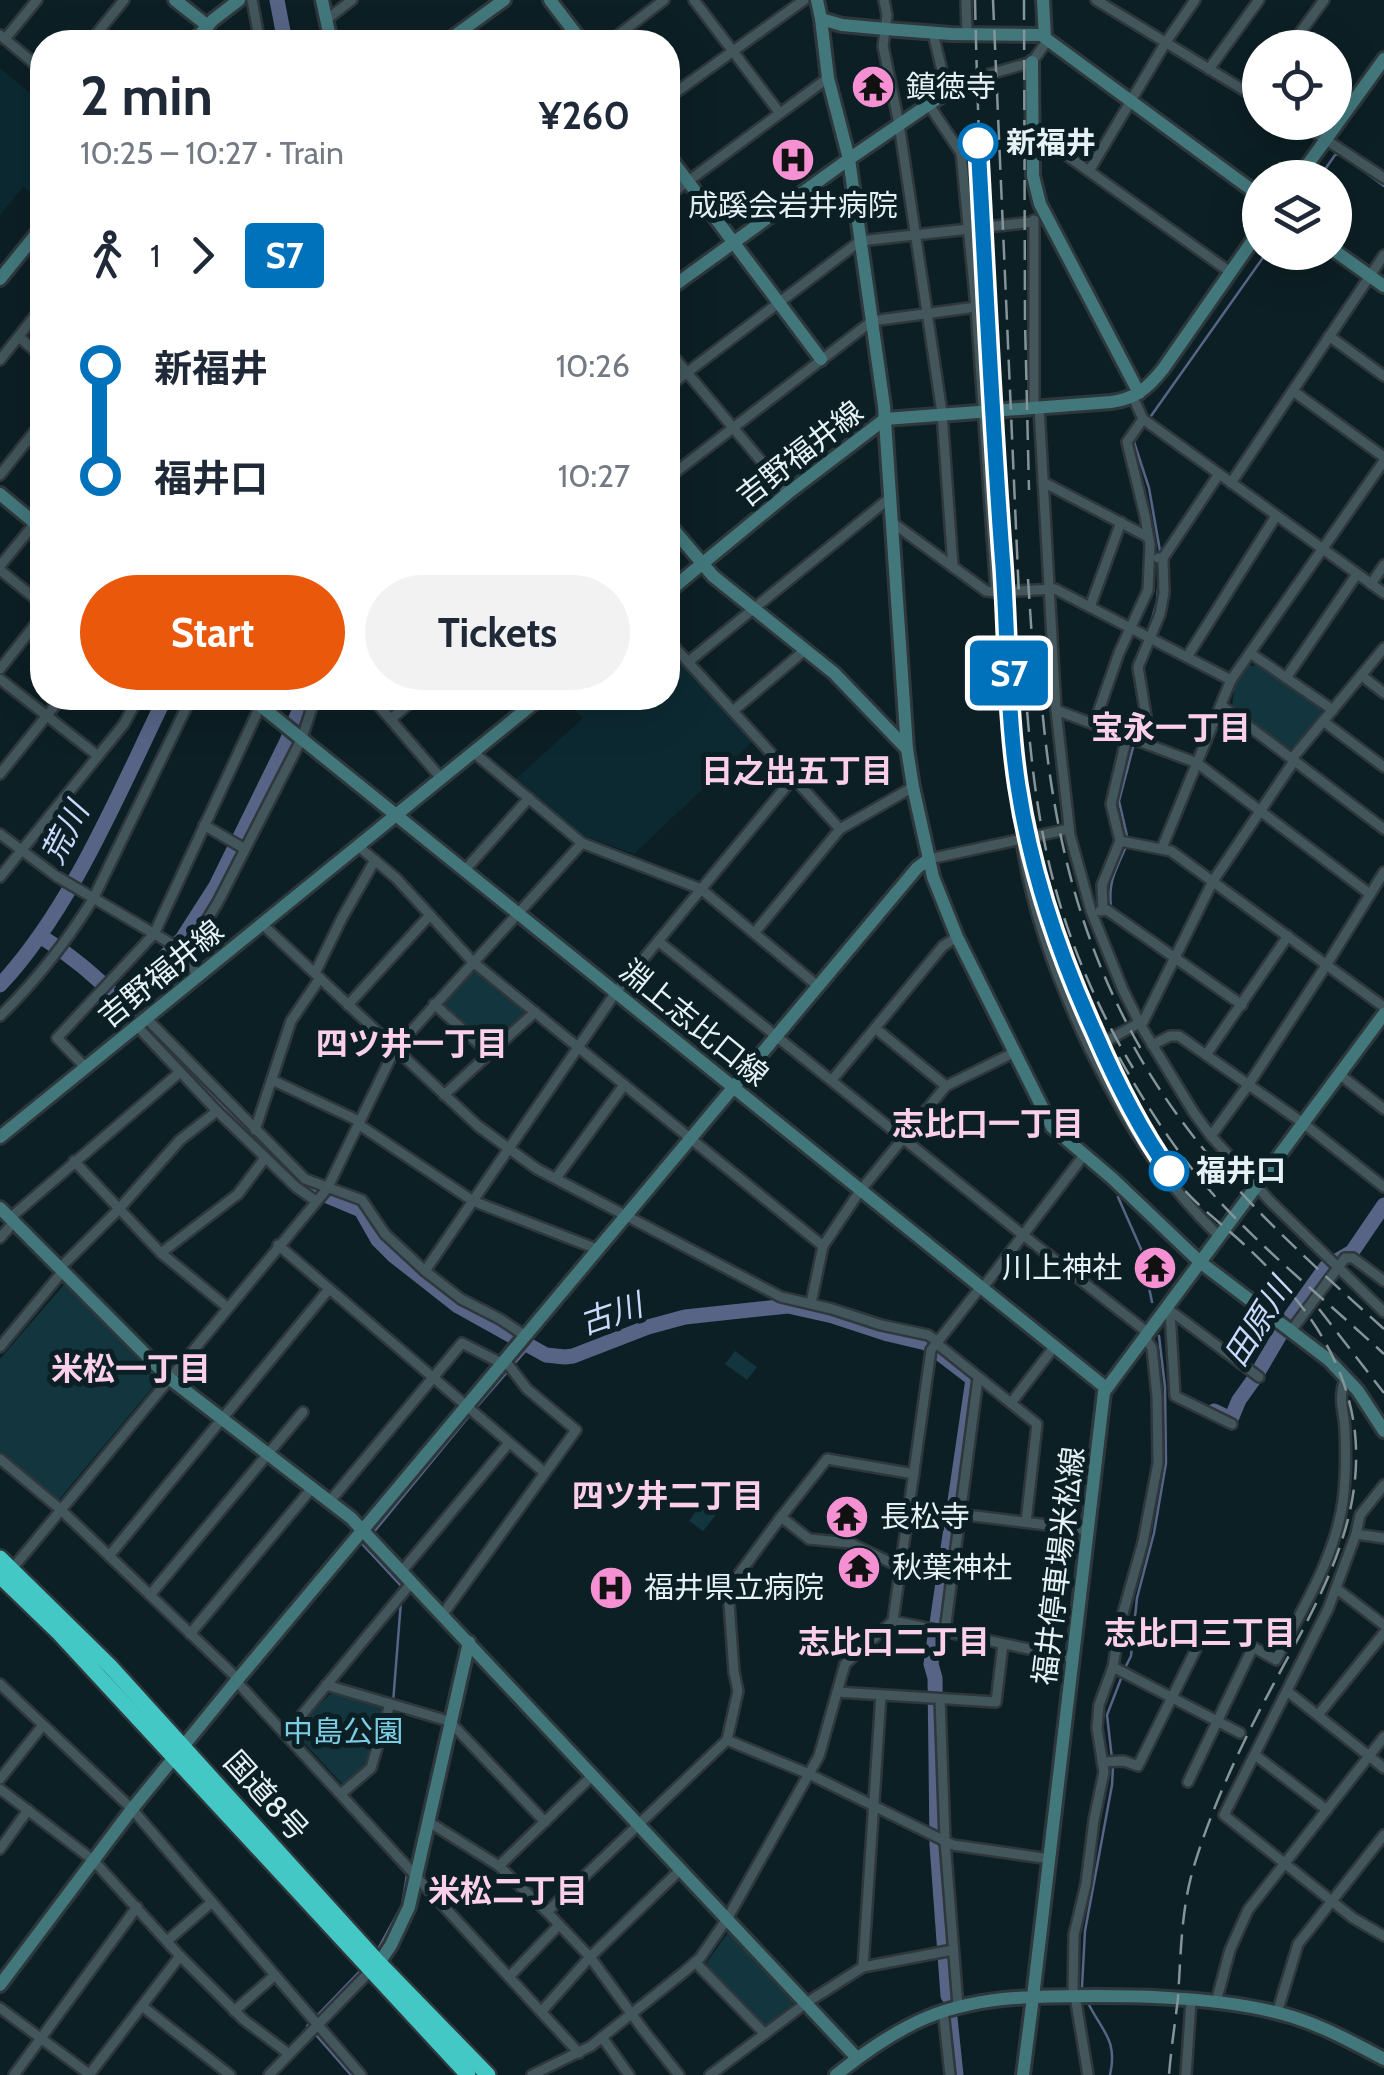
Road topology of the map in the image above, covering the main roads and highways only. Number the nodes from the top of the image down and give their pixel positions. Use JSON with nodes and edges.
{"nodes":[{"id":1,"x":3,"y":1573,"type":"edge"},
{"id":2,"x":374,"y":1967,"type":"junction"},
{"id":3,"x":468,"y":2075,"type":"edge"},
{"id":4,"x":488,"y":2075,"type":"edge"}],
"edges":[{"from":1,"to":2,"type":"highway","name":"国道8号"},
{"from":2,"to":3,"type":"highway","name":"国道8号"},
{"from":2,"to":4,"type":"highway","name":"国道8号"}]}
